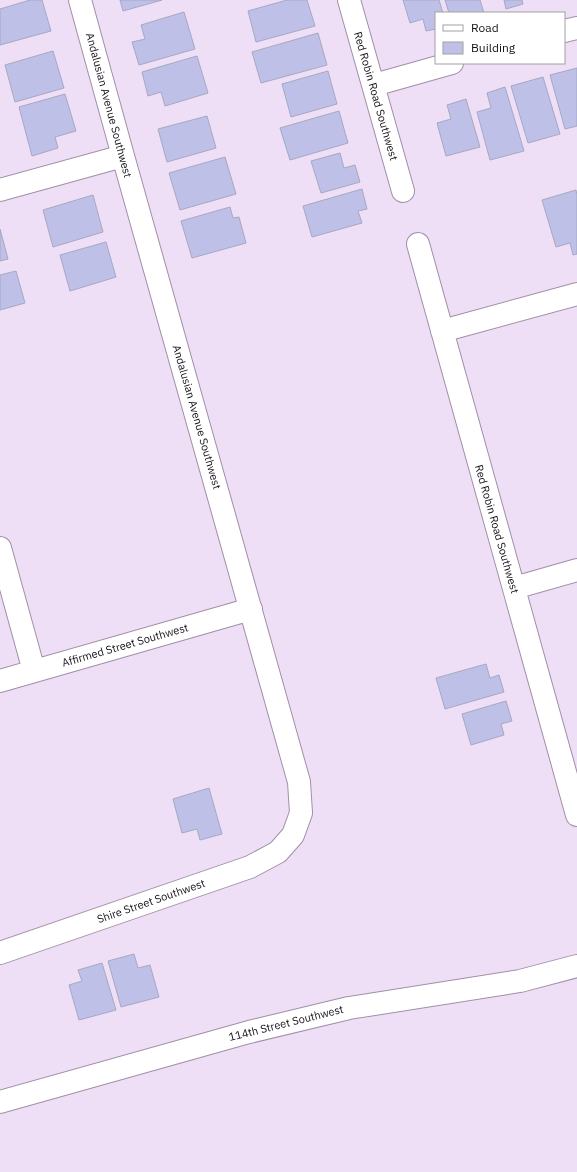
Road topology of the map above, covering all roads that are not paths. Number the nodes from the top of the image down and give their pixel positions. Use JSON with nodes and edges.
{"nodes":[{"id":1,"x":80,"y":0,"type":"edge"},
{"id":2,"x":349,"y":0,"type":"edge"},
{"id":3,"x":577,"y":28,"type":"edge"},
{"id":4,"x":565,"y":31,"type":"edge"},
{"id":5,"x":448,"y":64,"type":"edge"},
{"id":6,"x":374,"y":85,"type":"junction"},
{"id":7,"x":123,"y":156,"type":"junction"},
{"id":8,"x":0,"y":190,"type":"edge"},
{"id":9,"x":403,"y":191,"type":"dead end"},
{"id":10,"x":418,"y":244,"type":"dead end"},
{"id":11,"x":577,"y":294,"type":"edge"},
{"id":12,"x":442,"y":331,"type":"junction"},
{"id":13,"x":0,"y":548,"type":"edge"},
{"id":14,"x":577,"y":570,"type":"edge"},
{"id":15,"x":514,"y":588,"type":"junction"},
{"id":16,"x":251,"y":609,"type":"junction"},
{"id":17,"x":34,"y":671,"type":"junction"},
{"id":18,"x":0,"y":681,"type":"edge"},
{"id":19,"x":577,"y":815,"type":"edge"},
{"id":20,"x":293,"y":834,"type":"joint"},
{"id":21,"x":0,"y":953,"type":"edge"},
{"id":22,"x":577,"y":966,"type":"edge"},
{"id":23,"x":0,"y":1102,"type":"edge"}],
"edges":[{"from":1,"to":7,"type":"street","name":"Andalusian Avenue Southwest"},
{"from":2,"to":6,"type":"street","name":"Red Robin Road Southwest"},
{"from":3,"to":4,"type":"street"},
{"from":5,"to":6,"type":"street"},
{"from":6,"to":9,"type":"street","name":"Red Robin Road Southwest"},
{"from":7,"to":8,"type":"street"},
{"from":7,"to":16,"type":"street","name":"Andalusian Avenue Southwest"},
{"from":10,"to":12,"type":"street","name":"Red Robin Road Southwest"},
{"from":11,"to":12,"type":"street"},
{"from":12,"to":15,"type":"street","name":"Red Robin Road Southwest"},
{"from":13,"to":17,"type":"street"},
{"from":14,"to":15,"type":"street"},
{"from":15,"to":19,"type":"street","name":"Red Robin Road Southwest"},
{"from":16,"to":17,"type":"street","name":"Affirmed Street Southwest"},
{"from":16,"to":20,"type":"street","name":"Andalusian Avenue Southwest"},
{"from":17,"to":18,"type":"street","name":"Affirmed Street Southwest"},
{"from":20,"to":21,"type":"street","name":"Shire Street Southwest"},
{"from":22,"to":23,"type":"street","name":"114th Street Southwest"}]}
